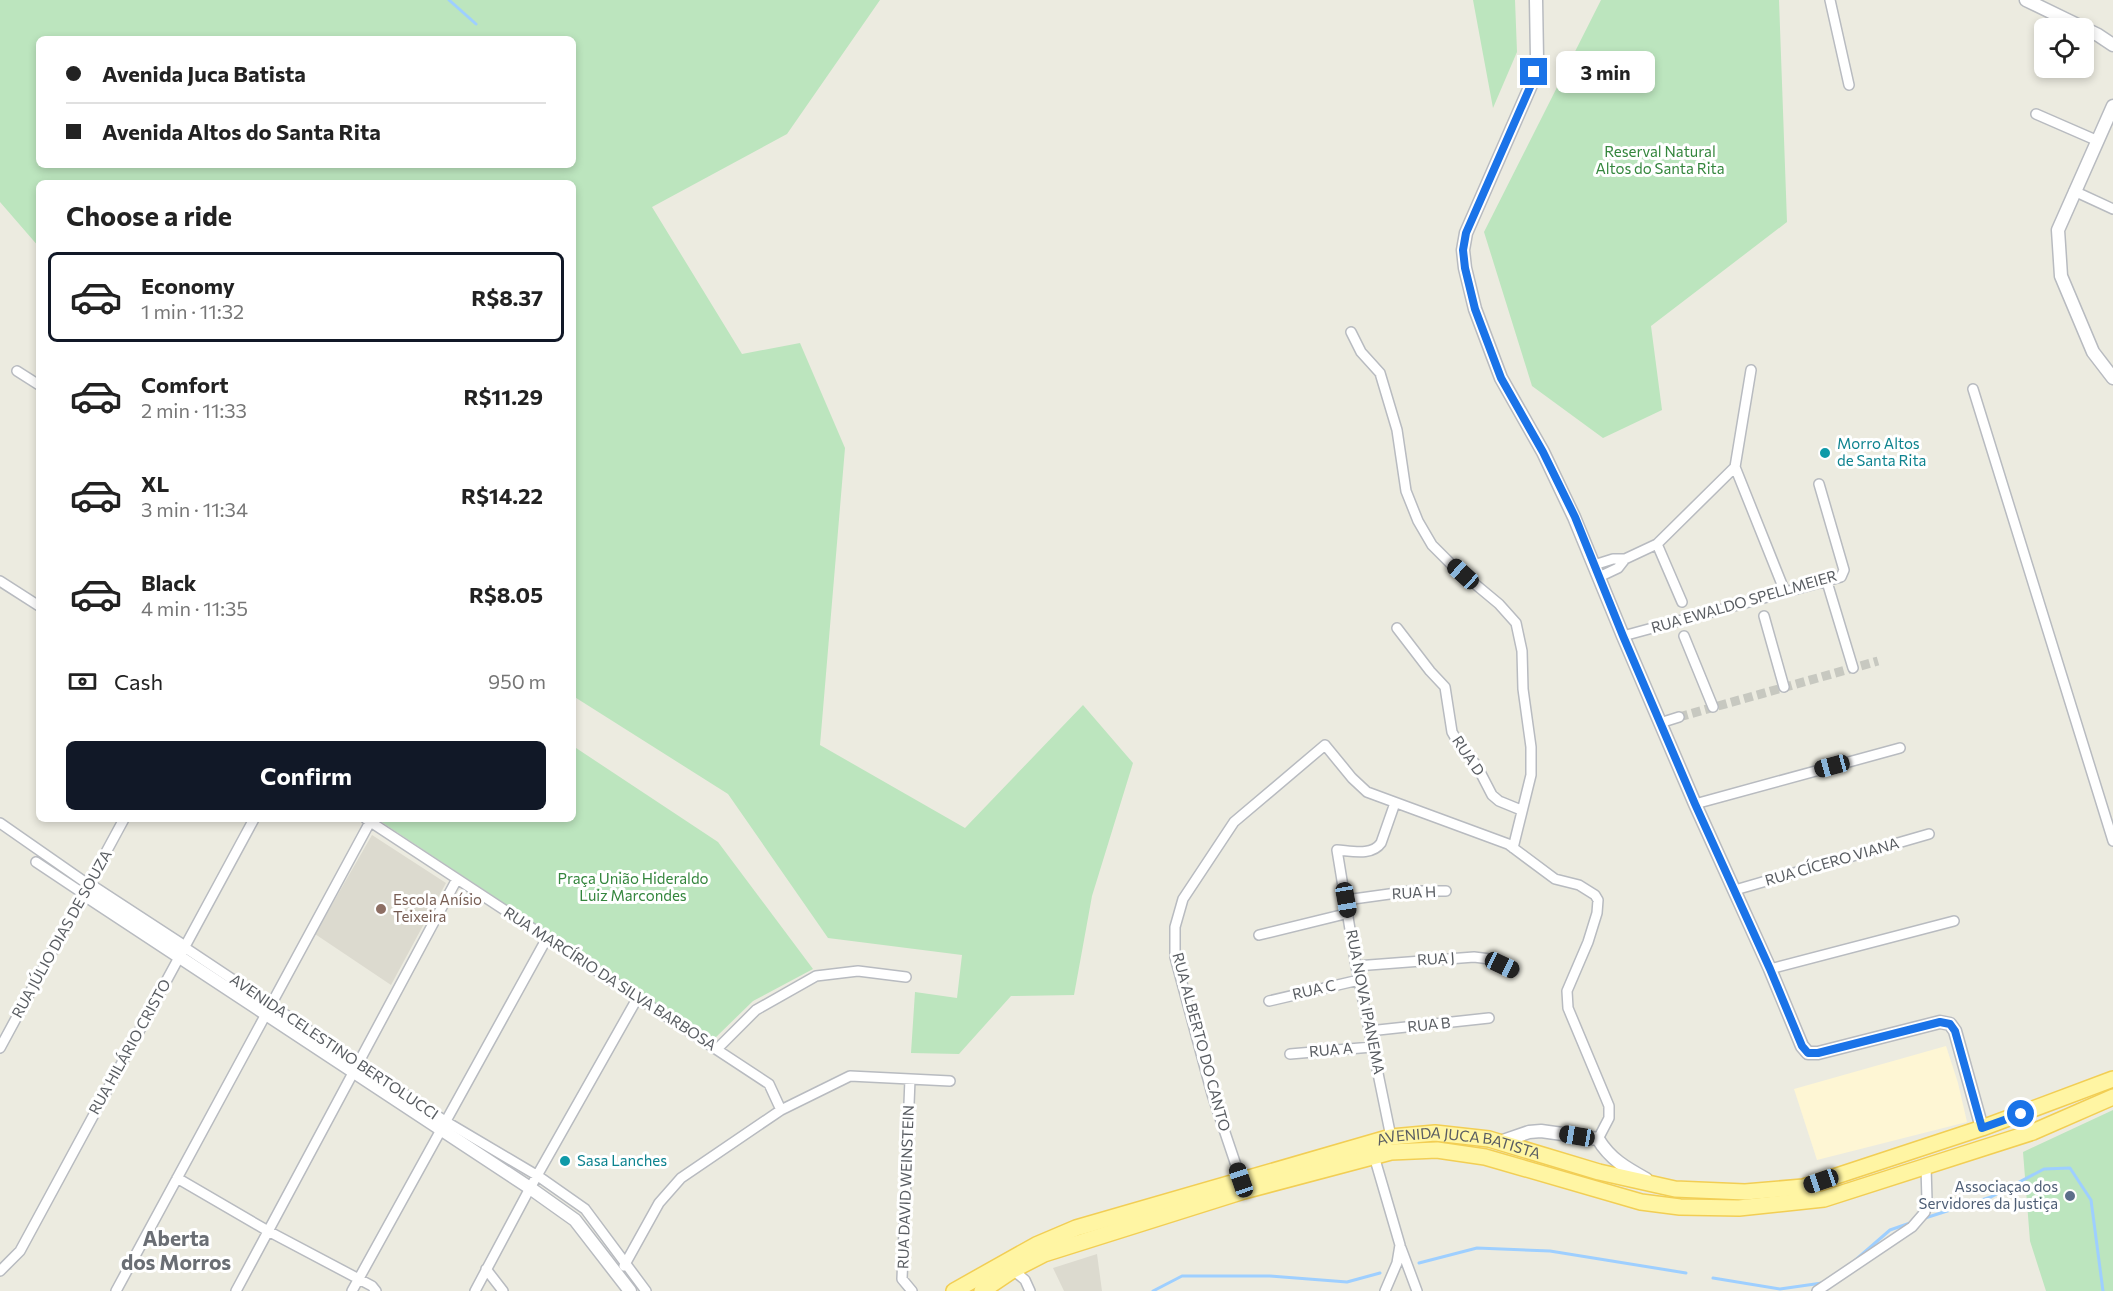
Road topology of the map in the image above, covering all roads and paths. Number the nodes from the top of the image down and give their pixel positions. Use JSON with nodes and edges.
{"nodes":[{"id":1,"x":1536,"y":0,"type":"edge"},
{"id":2,"x":1830,"y":0,"type":"edge"},
{"id":3,"x":2026,"y":0,"type":"edge"},
{"id":4,"x":2113,"y":45,"type":"edge"},
{"id":5,"x":1849,"y":85,"type":"dead end"},
{"id":6,"x":2112,"y":109,"type":"edge"},
{"id":7,"x":2036,"y":114,"type":"dead end"},
{"id":8,"x":2098,"y":141,"type":"junction"},
{"id":9,"x":2074,"y":191,"type":"junction"},
{"id":10,"x":2113,"y":209,"type":"edge"},
{"id":11,"x":1351,"y":332,"type":"dead end"},
{"id":12,"x":1751,"y":370,"type":"dead end"},
{"id":13,"x":17,"y":371,"type":"dead end"},
{"id":14,"x":2113,"y":378,"type":"edge"},
{"id":15,"x":36,"y":383,"type":"edge"},
{"id":16,"x":1973,"y":389,"type":"dead end"},
{"id":17,"x":1735,"y":467,"type":"junction"},
{"id":18,"x":1819,"y":484,"type":"dead end"},
{"id":19,"x":1657,"y":544,"type":"junction"},
{"id":20,"x":1625,"y":558,"type":"junction"},
{"id":21,"x":1610,"y":560,"type":"junction"},
{"id":22,"x":1594,"y":565,"type":"junction"},
{"id":23,"x":1615,"y":569,"type":"junction"},
{"id":24,"x":1599,"y":577,"type":"junction"},
{"id":25,"x":0,"y":581,"type":"edge"},
{"id":26,"x":1827,"y":582,"type":"junction"},
{"id":27,"x":1785,"y":592,"type":"junction"},
{"id":28,"x":1682,"y":602,"type":"dead end"},
{"id":29,"x":36,"y":604,"type":"edge"},
{"id":30,"x":1764,"y":616,"type":"dead end"},
{"id":31,"x":1397,"y":628,"type":"dead end"},
{"id":32,"x":1623,"y":636,"type":"junction"},
{"id":33,"x":1684,"y":636,"type":"dead end"},
{"id":34,"x":1853,"y":668,"type":"dead end"},
{"id":35,"x":1784,"y":687,"type":"dead end"},
{"id":36,"x":1713,"y":708,"type":"dead end"},
{"id":37,"x":1679,"y":717,"type":"tunnel mouth"},
{"id":38,"x":1660,"y":723,"type":"junction"},
{"id":39,"x":1900,"y":748,"type":"dead end"},
{"id":40,"x":1395,"y":803,"type":"junction"},
{"id":41,"x":1695,"y":804,"type":"junction"},
{"id":42,"x":1521,"y":810,"type":"junction"},
{"id":43,"x":122,"y":822,"type":"edge"},
{"id":44,"x":252,"y":822,"type":"edge"},
{"id":45,"x":367,"y":822,"type":"edge"},
{"id":46,"x":371,"y":822,"type":"edge"},
{"id":47,"x":0,"y":824,"type":"edge"},
{"id":48,"x":1929,"y":834,"type":"dead end"},
{"id":49,"x":2113,"y":841,"type":"edge"},
{"id":50,"x":1513,"y":848,"type":"junction"},
{"id":51,"x":36,"y":862,"type":"dead end"},
{"id":52,"x":457,"y":879,"type":"junction"},
{"id":53,"x":87,"y":890,"type":"junction"},
{"id":54,"x":1735,"y":890,"type":"junction"},
{"id":55,"x":1446,"y":891,"type":"dead end"},
{"id":56,"x":1346,"y":900,"type":"junction"},
{"id":57,"x":1349,"y":913,"type":"junction"},
{"id":58,"x":1954,"y":921,"type":"dead end"},
{"id":59,"x":1259,"y":935,"type":"dead end"},
{"id":60,"x":548,"y":938,"type":"junction"},
{"id":61,"x":181,"y":952,"type":"junction"},
{"id":62,"x":1356,"y":966,"type":"junction"},
{"id":63,"x":1770,"y":969,"type":"junction"},
{"id":64,"x":1514,"y":970,"type":"dead end"},
{"id":65,"x":906,"y":977,"type":"dead end"},
{"id":66,"x":1359,"y":980,"type":"junction"},
{"id":67,"x":638,"y":997,"type":"junction"},
{"id":68,"x":1269,"y":1001,"type":"dead end"},
{"id":69,"x":267,"y":1009,"type":"junction"},
{"id":70,"x":1489,"y":1018,"type":"dead end"},
{"id":71,"x":1370,"y":1031,"type":"junction"},
{"id":72,"x":1372,"y":1047,"type":"junction"},
{"id":73,"x":0,"y":1048,"type":"edge"},
{"id":74,"x":717,"y":1049,"type":"junction"},
{"id":75,"x":1290,"y":1054,"type":"dead end"},
{"id":76,"x":356,"y":1067,"type":"junction"},
{"id":77,"x":910,"y":1078,"type":"junction"},
{"id":78,"x":2113,"y":1079,"type":"edge"},
{"id":79,"x":950,"y":1081,"type":"dead end"},
{"id":80,"x":2113,"y":1097,"type":"edge"},
{"id":81,"x":781,"y":1110,"type":"junction"},
{"id":82,"x":442,"y":1125,"type":"junction"},
{"id":83,"x":1982,"y":1128,"type":"junction"},
{"id":84,"x":1541,"y":1131,"type":"junction"},
{"id":85,"x":1390,"y":1137,"type":"junction"},
{"id":86,"x":1598,"y":1139,"type":"junction"},
{"id":87,"x":1500,"y":1142,"type":"junction"},
{"id":88,"x":1527,"y":1150,"type":"junction"},
{"id":89,"x":1374,"y":1156,"type":"junction"},
{"id":90,"x":1926,"y":1167,"type":"junction"},
{"id":91,"x":1540,"y":1174,"type":"junction"},
{"id":92,"x":538,"y":1176,"type":"junction"},
{"id":93,"x":177,"y":1178,"type":"junction"},
{"id":94,"x":1241,"y":1180,"type":"junction"},
{"id":95,"x":1659,"y":1186,"type":"junction"},
{"id":96,"x":530,"y":1188,"type":"junction"},
{"id":97,"x":1641,"y":1202,"type":"junction"},
{"id":98,"x":268,"y":1231,"type":"junction"},
{"id":99,"x":1400,"y":1245,"type":"junction"},
{"id":100,"x":626,"y":1263,"type":"junction"},
{"id":101,"x":486,"y":1269,"type":"junction"},
{"id":102,"x":1013,"y":1270,"type":"junction"},
{"id":103,"x":0,"y":1271,"type":"edge"},
{"id":104,"x":617,"y":1275,"type":"junction"},
{"id":105,"x":359,"y":1278,"type":"junction"},
{"id":106,"x":116,"y":1291,"type":"edge"},
{"id":107,"x":237,"y":1291,"type":"edge"},
{"id":108,"x":352,"y":1291,"type":"edge"},
{"id":109,"x":376,"y":1291,"type":"edge"},
{"id":110,"x":475,"y":1291,"type":"edge"},
{"id":111,"x":503,"y":1291,"type":"edge"},
{"id":112,"x":630,"y":1291,"type":"edge"},
{"id":113,"x":646,"y":1291,"type":"edge"},
{"id":114,"x":912,"y":1291,"type":"edge"},
{"id":115,"x":954,"y":1291,"type":"edge"},
{"id":116,"x":982,"y":1291,"type":"edge"},
{"id":117,"x":1030,"y":1291,"type":"edge"},
{"id":118,"x":1385,"y":1291,"type":"edge"},
{"id":119,"x":1417,"y":1291,"type":"edge"},
{"id":120,"x":1817,"y":1291,"type":"edge"}],
"edges":[{"from":1,"to":22,"type":"street"},
{"from":2,"to":5,"type":"street"},
{"from":3,"to":4,"type":"street"},
{"from":6,"to":8,"type":"street"},
{"from":7,"to":8,"type":"street"},
{"from":8,"to":9,"type":"street"},
{"from":9,"to":10,"type":"street"},
{"from":9,"to":14,"type":"street"},
{"from":11,"to":42,"type":"street"},
{"from":12,"to":17,"type":"street"},
{"from":13,"to":15,"type":"street"},
{"from":16,"to":49,"type":"street"},
{"from":17,"to":19,"type":"street"},
{"from":17,"to":27,"type":"street"},
{"from":18,"to":26,"type":"street","name":"RUA EWALDO SPELLMEIER"},
{"from":19,"to":20,"type":"street"},
{"from":19,"to":28,"type":"street"},
{"from":20,"to":21,"type":"street"},
{"from":20,"to":23,"type":"street"},
{"from":21,"to":22,"type":"street"},
{"from":21,"to":23,"type":"street"},
{"from":22,"to":24,"type":"street"},
{"from":23,"to":24,"type":"street"},
{"from":24,"to":32,"type":"street"},
{"from":25,"to":29,"type":"street"},
{"from":26,"to":27,"type":"street","name":"RUA EWALDO SPELLMEIER"},
{"from":26,"to":34,"type":"street"},
{"from":27,"to":32,"type":"street","name":"RUA EWALDO SPELLMEIER"},
{"from":30,"to":35,"type":"street"},
{"from":31,"to":42,"type":"street","name":"RUA D"},
{"from":32,"to":38,"type":"street"},
{"from":33,"to":36,"type":"street"},
{"from":37,"to":38,"type":"street"},
{"from":38,"to":41,"type":"street"},
{"from":39,"to":41,"type":"street"},
{"from":40,"to":50,"type":"street"},
{"from":40,"to":56,"type":"street","name":"RUA NOVA IPANEMA"},
{"from":40,"to":94,"type":"street","name":"RUA ALBERTO DO CANTO"},
{"from":41,"to":54,"type":"street"},
{"from":42,"to":50,"type":"street"},
{"from":43,"to":53,"type":"street","name":"RUA JÚLIO DIAS DE SOUZA"},
{"from":44,"to":61,"type":"street","name":"RUA HILÁRIO CRISTO"},
{"from":45,"to":69,"type":"street"},
{"from":46,"to":52,"type":"street","name":"RUA MARCÍRIO DA SILVA BARBOSA"},
{"from":47,"to":53,"type":"street","name":"AVENIDA CELESTINO BERTOLUCCI"},
{"from":48,"to":54,"type":"street","name":"RUA CÍCERO VIANA"},
{"from":50,"to":86,"type":"street"},
{"from":51,"to":53,"type":"street","name":"AVENIDA CELESTINO BERTOLUCCI"},
{"from":52,"to":60,"type":"street","name":"RUA MARCÍRIO DA SILVA BARBOSA"},
{"from":52,"to":76,"type":"street"},
{"from":53,"to":61,"type":"street","name":"AVENIDA CELESTINO BERTOLUCCI"},
{"from":53,"to":73,"type":"street","name":"RUA JÚLIO DIAS DE SOUZA"},
{"from":54,"to":63,"type":"street"},
{"from":55,"to":56,"type":"street","name":"RUA H"},
{"from":56,"to":57,"type":"street","name":"RUA NOVA IPANEMA"},
{"from":57,"to":59,"type":"street"},
{"from":57,"to":62,"type":"street","name":"RUA NOVA IPANEMA"},
{"from":58,"to":63,"type":"street"},
{"from":60,"to":67,"type":"street","name":"RUA MARCÍRIO DA SILVA BARBOSA"},
{"from":60,"to":82,"type":"street"},
{"from":61,"to":69,"type":"street","name":"AVENIDA CELESTINO BERTOLUCCI"},
{"from":61,"to":103,"type":"street","name":"RUA HILÁRIO CRISTO"},
{"from":62,"to":64,"type":"street","name":"RUA J"},
{"from":62,"to":66,"type":"street","name":"RUA NOVA IPANEMA"},
{"from":63,"to":83,"type":"street"},
{"from":65,"to":74,"type":"street"},
{"from":66,"to":68,"type":"street","name":"RUA C"},
{"from":66,"to":71,"type":"street","name":"RUA NOVA IPANEMA"},
{"from":67,"to":74,"type":"street","name":"RUA MARCÍRIO DA SILVA BARBOSA"},
{"from":67,"to":92,"type":"street"},
{"from":69,"to":76,"type":"street","name":"AVENIDA CELESTINO BERTOLUCCI"},
{"from":69,"to":93,"type":"street"},
{"from":70,"to":71,"type":"street","name":"RUA B"},
{"from":71,"to":72,"type":"street","name":"RUA NOVA IPANEMA"},
{"from":72,"to":75,"type":"street","name":"RUA A"},
{"from":72,"to":85,"type":"street","name":"RUA NOVA IPANEMA"},
{"from":74,"to":81,"type":"street","name":"RUA MARCÍRIO DA SILVA BARBOSA"},
{"from":76,"to":82,"type":"street","name":"AVENIDA CELESTINO BERTOLUCCI"},
{"from":76,"to":98,"type":"street"},
{"from":77,"to":79,"type":"street"},
{"from":77,"to":81,"type":"street"},
{"from":77,"to":114,"type":"street","name":"RUA DAVID WEINSTEIN"},
{"from":78,"to":83,"type":"main road","name":"AVENIDA JUCA BATISTA"},
{"from":80,"to":90,"type":"main road","name":"AVENIDA JUCA BATISTA"},
{"from":81,"to":100,"type":"street"},
{"from":82,"to":92,"type":"street","name":"AVENIDA CELESTINO BERTOLUCCI"},
{"from":82,"to":96,"type":"street","name":"AVENIDA CELESTINO BERTOLUCCI"},
{"from":82,"to":105,"type":"street"},
{"from":83,"to":95,"type":"main road","name":"AVENIDA JUCA BATISTA"},
{"from":84,"to":86,"type":"street"},
{"from":84,"to":87,"type":"street"},
{"from":84,"to":88,"type":"street"},
{"from":85,"to":87,"type":"main road","name":"AVENIDA JUCA BATISTA"},
{"from":85,"to":94,"type":"main road","name":"AVENIDA JUCA BATISTA"},
{"from":86,"to":95,"type":"street"},
{"from":87,"to":88,"type":"main road","name":"AVENIDA JUCA BATISTA"},
{"from":88,"to":91,"type":"main road"},
{"from":88,"to":95,"type":"main road","name":"AVENIDA JUCA BATISTA"},
{"from":89,"to":91,"type":"main road","name":"AVENIDA JUCA BATISTA"},
{"from":89,"to":99,"type":"street"},
{"from":89,"to":102,"type":"main road","name":"AVENIDA JUCA BATISTA"},
{"from":90,"to":97,"type":"main road","name":"AVENIDA JUCA BATISTA"},
{"from":90,"to":120,"type":"street"},
{"from":91,"to":97,"type":"main road","name":"AVENIDA JUCA BATISTA"},
{"from":92,"to":96,"type":"street"},
{"from":92,"to":100,"type":"street","name":"AVENIDA CELESTINO BERTOLUCCI"},
{"from":93,"to":98,"type":"street"},
{"from":93,"to":106,"type":"street"},
{"from":94,"to":115,"type":"main road","name":"AVENIDA JUCA BATISTA"},
{"from":95,"to":97,"type":"main road"},
{"from":96,"to":101,"type":"street"},
{"from":96,"to":104,"type":"street","name":"AVENIDA CELESTINO BERTOLUCCI"},
{"from":98,"to":105,"type":"street"},
{"from":98,"to":107,"type":"street"},
{"from":99,"to":118,"type":"street"},
{"from":99,"to":119,"type":"street"},
{"from":100,"to":104,"type":"street"},
{"from":100,"to":113,"type":"street","name":"AVENIDA CELESTINO BERTOLUCCI"},
{"from":101,"to":110,"type":"street"},
{"from":101,"to":111,"type":"street"},
{"from":102,"to":116,"type":"main road","name":"AVENIDA JUCA BATISTA"},
{"from":102,"to":117,"type":"street"},
{"from":104,"to":112,"type":"street","name":"AVENIDA CELESTINO BERTOLUCCI"},
{"from":105,"to":108,"type":"street"},
{"from":105,"to":109,"type":"street"}]}
